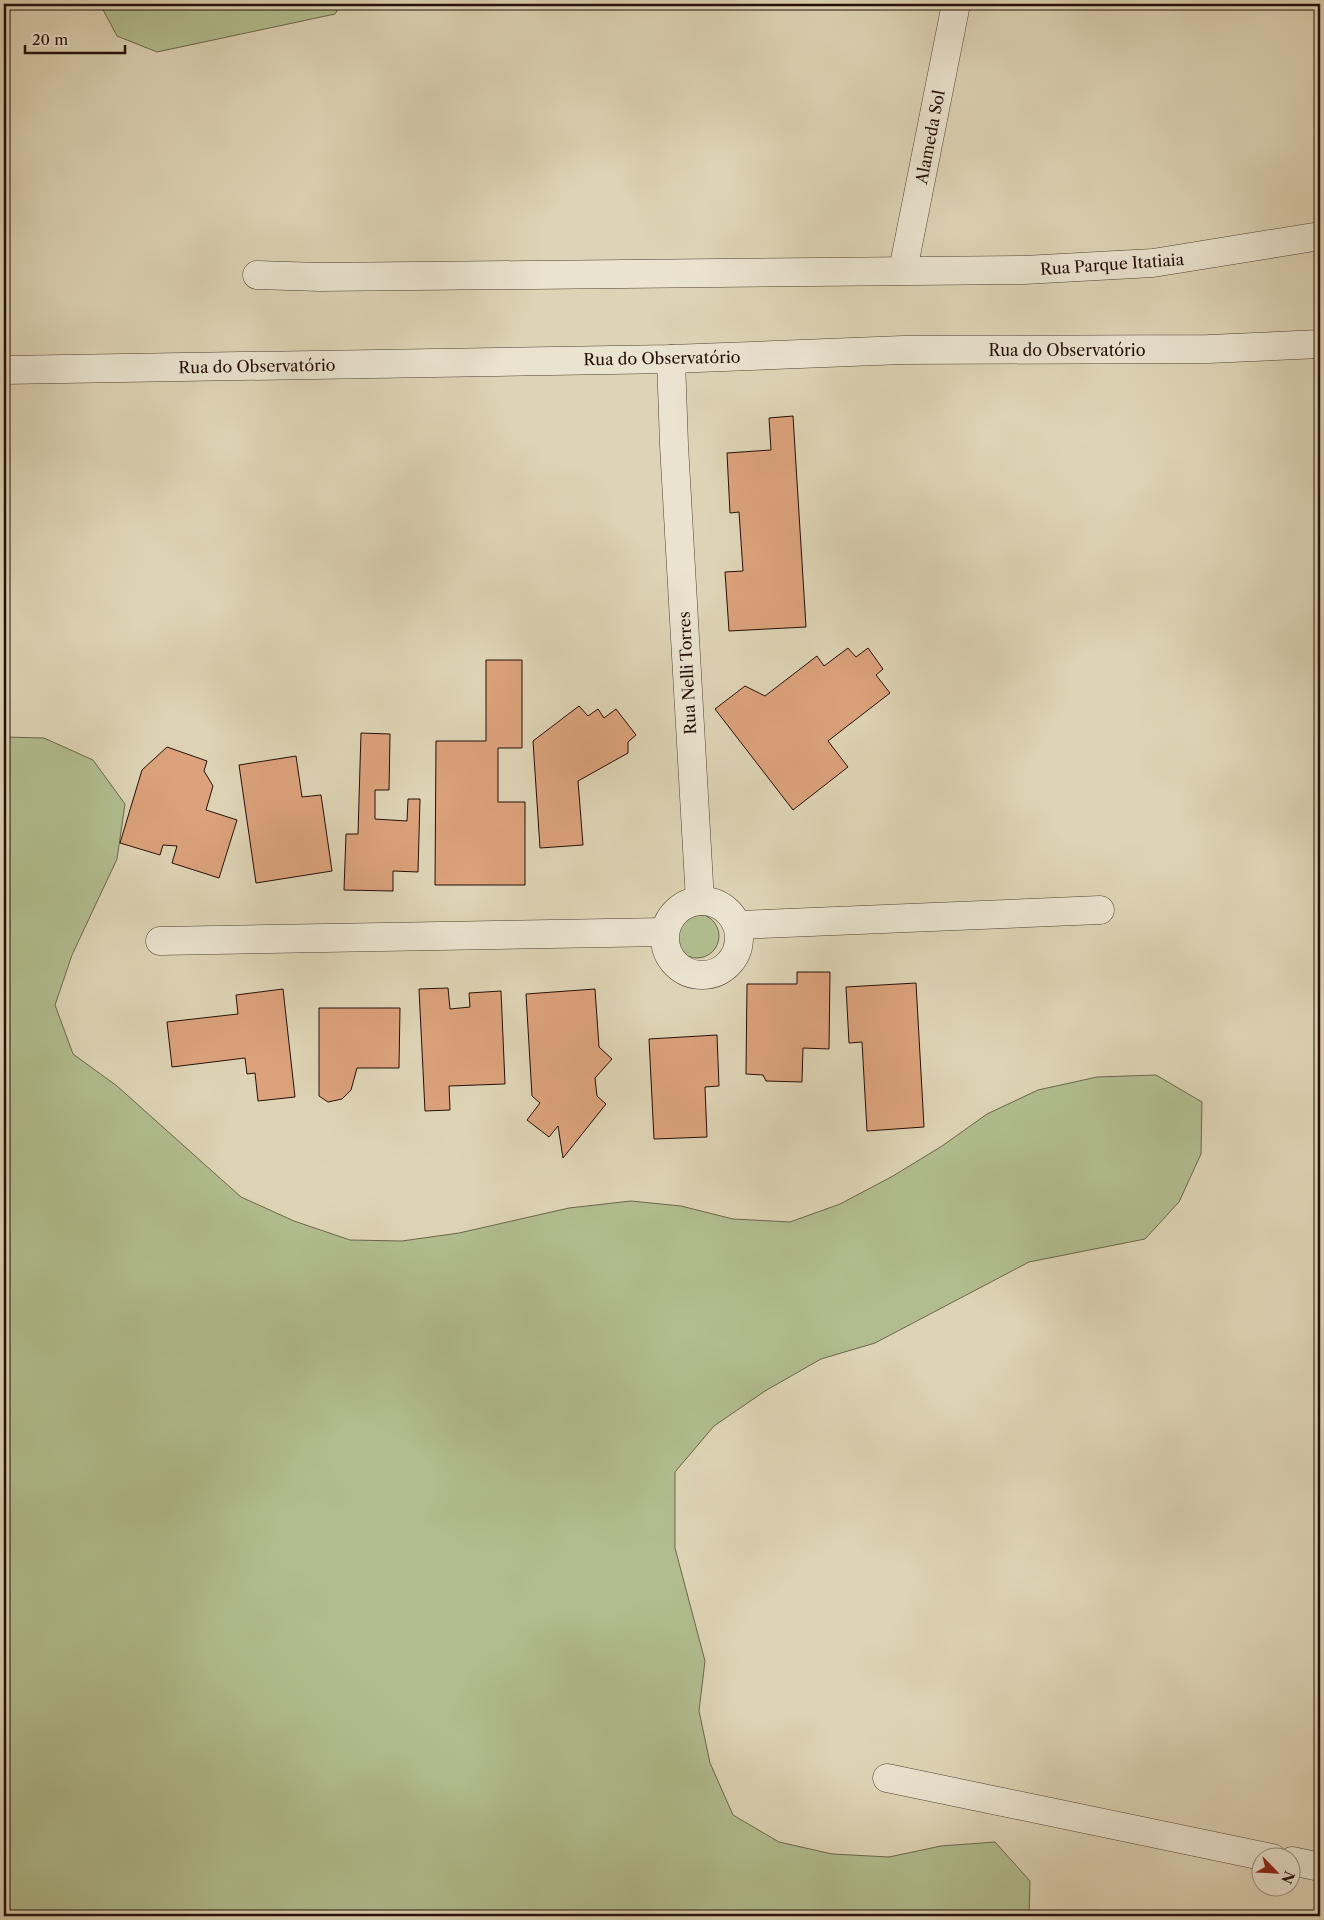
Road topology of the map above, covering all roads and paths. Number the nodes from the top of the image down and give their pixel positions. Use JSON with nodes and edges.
{"nodes":[{"id":1,"x":956,"y":4,"type":"edge"},
{"id":2,"x":1320,"y":236,"type":"edge"},
{"id":3,"x":903,"y":270,"type":"junction"},
{"id":4,"x":257,"y":275,"type":"dead end"},
{"id":5,"x":1320,"y":344,"type":"edge"},
{"id":6,"x":671,"y":359,"type":"junction"},
{"id":7,"x":4,"y":370,"type":"edge"},
{"id":8,"x":700,"y":901,"type":"junction"},
{"id":9,"x":1100,"y":910,"type":"dead end"},
{"id":10,"x":738,"y":925,"type":"junction"},
{"id":11,"x":665,"y":932,"type":"junction"},
{"id":12,"x":160,"y":942,"type":"dead end"},
{"id":13,"x":886,"y":1778,"type":"dead end"},
{"id":14,"x":1252,"y":1854,"type":"edge"},
{"id":15,"x":1302,"y":1863,"type":"edge"},
{"id":16,"x":1320,"y":1867,"type":"edge"}],
"edges":[{"from":1,"to":3,"type":"street","name":"Alameda Sol"},
{"from":2,"to":3,"type":"street","name":"Rua Parque Itatiaia"},
{"from":3,"to":4,"type":"street","name":"Rua Parque Itatiaia"},
{"from":5,"to":6,"type":"street","name":"Rua do Observatório"},
{"from":6,"to":7,"type":"street","name":"Rua do Observatório"},
{"from":6,"to":8,"type":"street","name":"Rua Nelli Torres"},
{"from":8,"to":10,"type":"street"},
{"from":8,"to":11,"type":"street"},
{"from":9,"to":10,"type":"street"},
{"from":10,"to":11,"type":"street"},
{"from":11,"to":12,"type":"street"},
{"from":13,"to":14,"type":"street"},
{"from":15,"to":16,"type":"street"}]}
